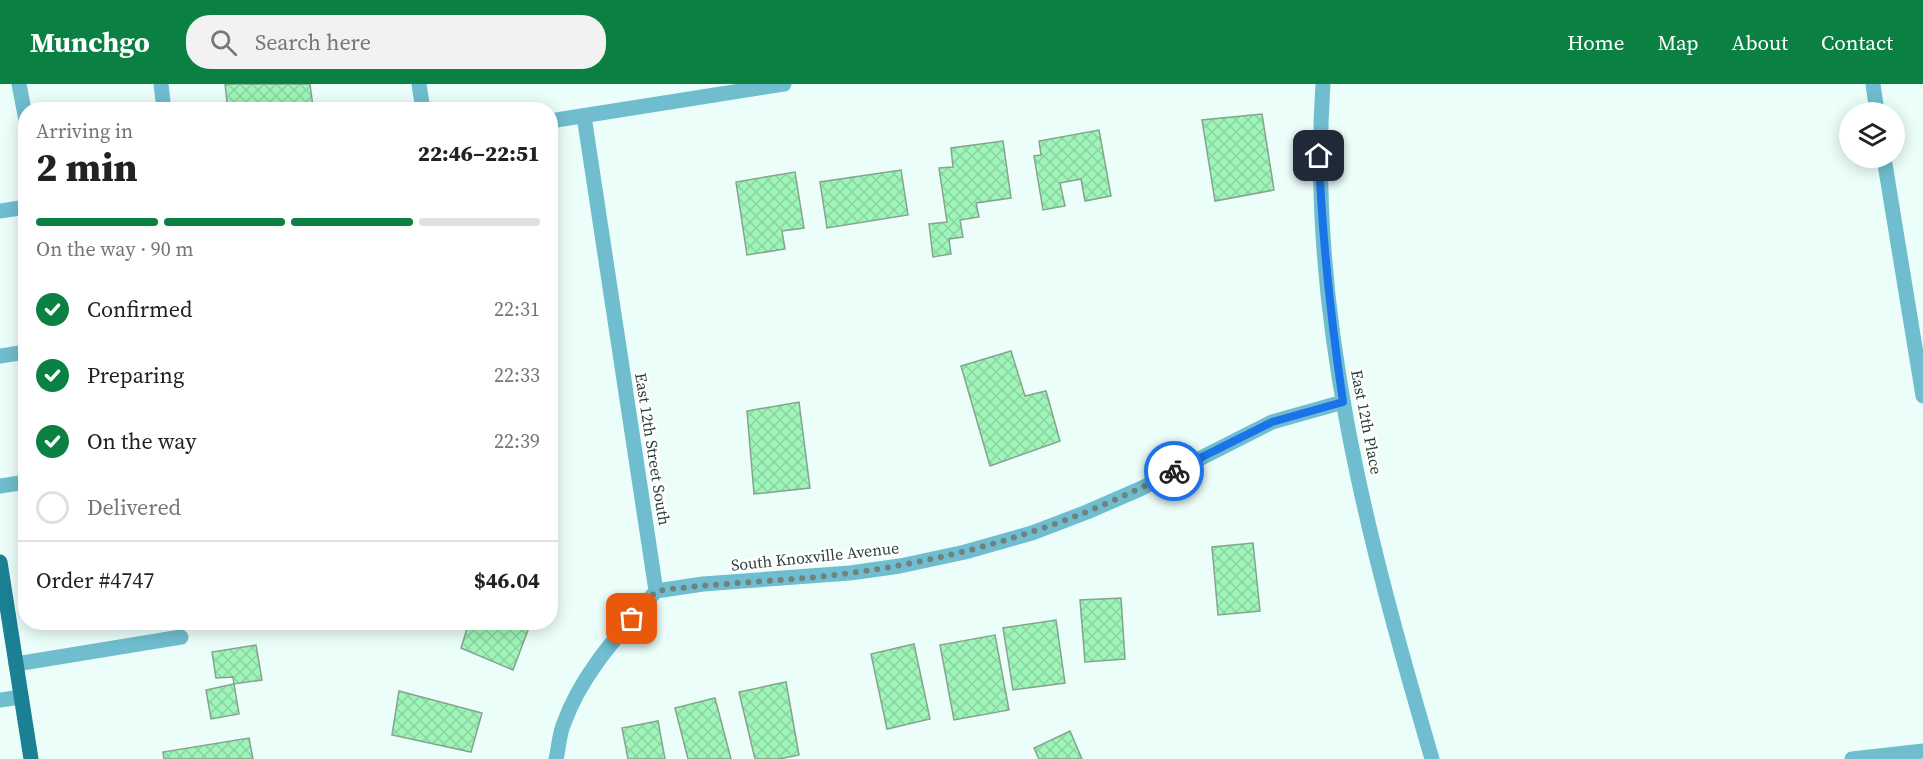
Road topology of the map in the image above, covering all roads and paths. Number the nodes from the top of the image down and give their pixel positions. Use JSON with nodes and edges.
{"nodes":[{"id":1,"x":19,"y":84,"type":"edge"},
{"id":2,"x":161,"y":84,"type":"edge"},
{"id":3,"x":419,"y":84,"type":"edge"},
{"id":4,"x":784,"y":84,"type":"edge"},
{"id":5,"x":1323,"y":84,"type":"edge"},
{"id":6,"x":1873,"y":84,"type":"edge"},
{"id":7,"x":22,"y":102,"type":"edge"},
{"id":8,"x":163,"y":102,"type":"edge"},
{"id":9,"x":422,"y":102,"type":"edge"},
{"id":10,"x":1876,"y":102,"type":"edge"},
{"id":11,"x":584,"y":116,"type":"junction"},
{"id":12,"x":558,"y":120,"type":"edge"},
{"id":13,"x":1886,"y":168,"type":"edge"},
{"id":14,"x":18,"y":208,"type":"edge"},
{"id":15,"x":0,"y":211,"type":"edge"},
{"id":16,"x":18,"y":353,"type":"edge"},
{"id":17,"x":0,"y":356,"type":"edge"},
{"id":18,"x":1923,"y":392,"type":"edge"},
{"id":19,"x":1343,"y":402,"type":"junction"},
{"id":20,"x":18,"y":483,"type":"edge"},
{"id":21,"x":0,"y":486,"type":"edge"},
{"id":22,"x":0,"y":562,"type":"edge"},
{"id":23,"x":656,"y":591,"type":"junction"},
{"id":24,"x":181,"y":637,"type":"dead end"},
{"id":25,"x":16,"y":664,"type":"junction"},
{"id":26,"x":21,"y":697,"type":"junction"},
{"id":27,"x":0,"y":700,"type":"edge"},
{"id":28,"x":1923,"y":751,"type":"edge"},
{"id":29,"x":31,"y":759,"type":"edge"},
{"id":30,"x":556,"y":759,"type":"edge"},
{"id":31,"x":1432,"y":759,"type":"edge"},
{"id":32,"x":1852,"y":759,"type":"edge"}],
"edges":[{"from":1,"to":7,"type":"street"},
{"from":2,"to":8,"type":"street"},
{"from":3,"to":9,"type":"street"},
{"from":4,"to":11,"type":"street"},
{"from":5,"to":19,"type":"street","name":"East 12th Place"},
{"from":6,"to":10,"type":"street"},
{"from":11,"to":12,"type":"street"},
{"from":11,"to":23,"type":"street","name":"East 12th Street South"},
{"from":13,"to":18,"type":"street"},
{"from":14,"to":15,"type":"street"},
{"from":16,"to":17,"type":"street"},
{"from":19,"to":23,"type":"street","name":"South Knoxville Avenue"},
{"from":19,"to":31,"type":"street","name":"East 12th Place"},
{"from":20,"to":21,"type":"street"},
{"from":22,"to":25,"type":"main road"},
{"from":23,"to":30,"type":"street"},
{"from":24,"to":25,"type":"street"},
{"from":25,"to":26,"type":"main road"},
{"from":26,"to":27,"type":"street"},
{"from":26,"to":29,"type":"main road"},
{"from":28,"to":32,"type":"street"}]}
